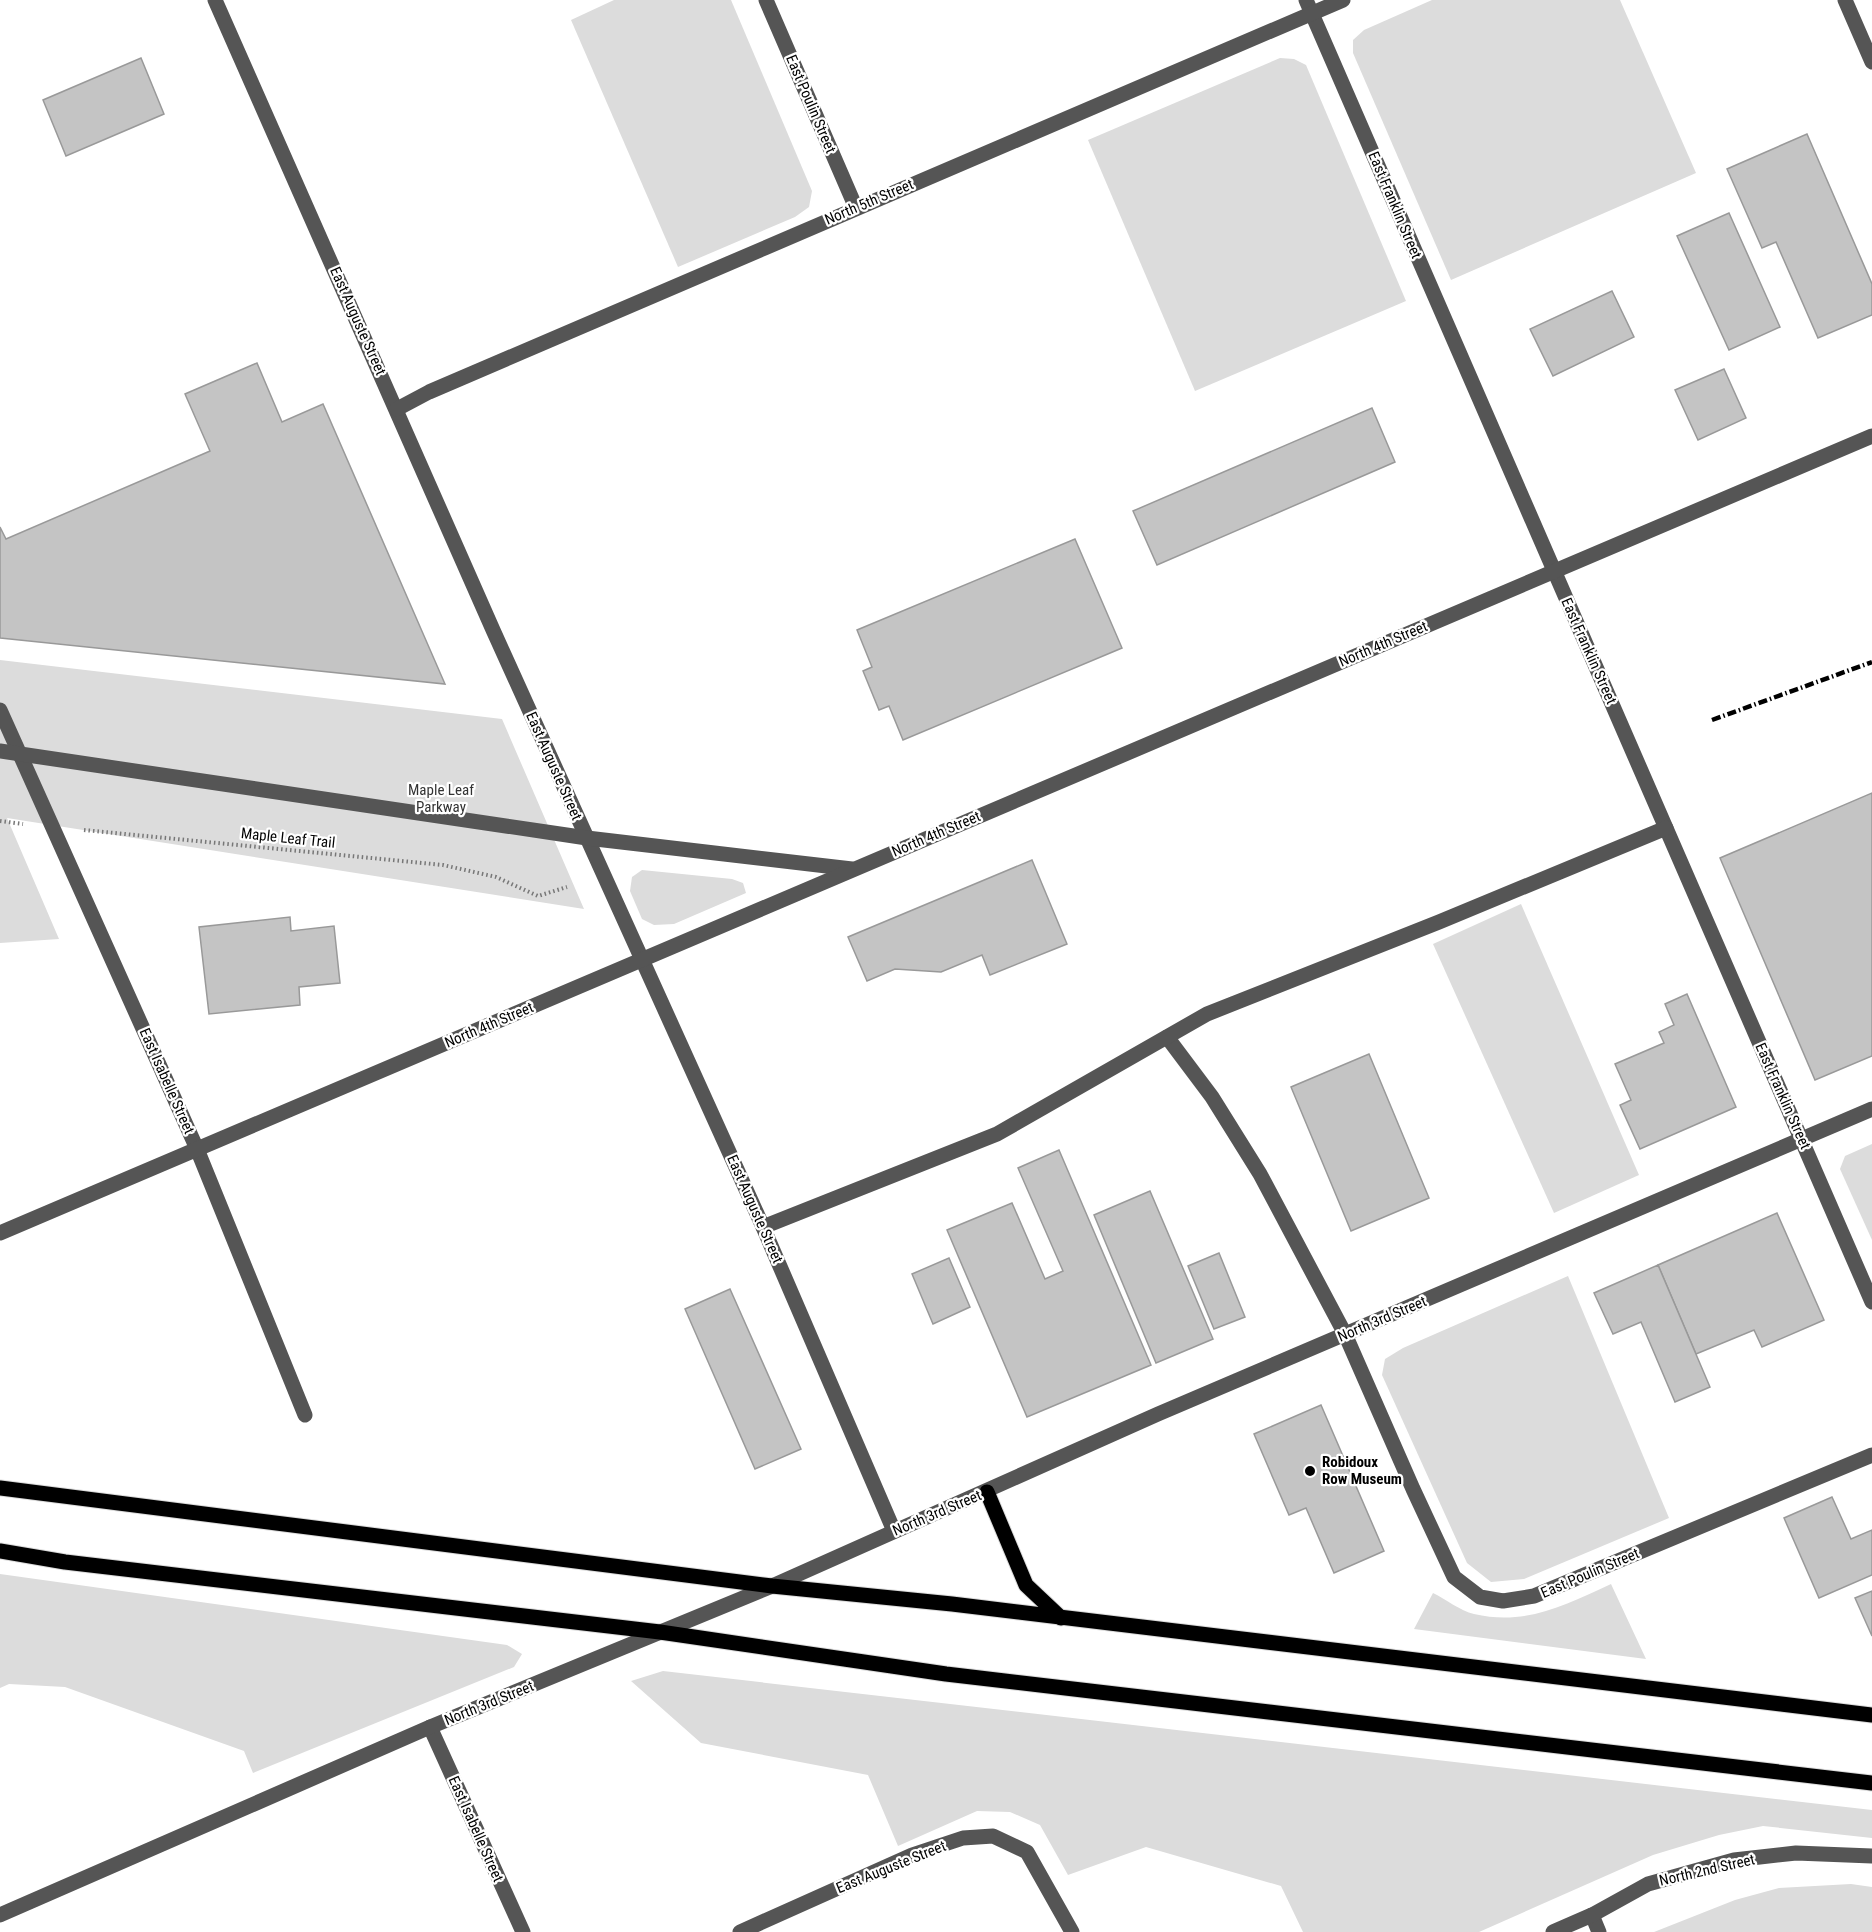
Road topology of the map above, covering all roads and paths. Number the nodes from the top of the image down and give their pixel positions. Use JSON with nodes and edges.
{"nodes":[{"id":1,"x":215,"y":0,"type":"edge"},
{"id":2,"x":766,"y":0,"type":"edge"},
{"id":3,"x":1343,"y":0,"type":"edge"},
{"id":4,"x":1845,"y":0,"type":"edge"},
{"id":5,"x":1309,"y":7,"type":"edge"},
{"id":6,"x":1872,"y":62,"type":"edge"},
{"id":7,"x":856,"y":208,"type":"junction"},
{"id":8,"x":397,"y":409,"type":"junction"},
{"id":9,"x":1872,"y":436,"type":"edge"},
{"id":10,"x":1554,"y":571,"type":"junction"},
{"id":11,"x":0,"y":711,"type":"edge"},
{"id":12,"x":0,"y":751,"type":"edge"},
{"id":13,"x":19,"y":752,"type":"junction"},
{"id":14,"x":0,"y":821,"type":"edge"},
{"id":15,"x":52,"y":826,"type":"junction"},
{"id":16,"x":1666,"y":828,"type":"junction"},
{"id":17,"x":587,"y":838,"type":"junction"},
{"id":18,"x":855,"y":869,"type":"junction"},
{"id":19,"x":567,"y":887,"type":"dead end"},
{"id":20,"x":642,"y":960,"type":"junction"},
{"id":21,"x":1167,"y":1037,"type":"junction"},
{"id":22,"x":1872,"y":1109,"type":"edge"},
{"id":23,"x":1801,"y":1139,"type":"junction"},
{"id":24,"x":197,"y":1149,"type":"junction"},
{"id":25,"x":763,"y":1227,"type":"junction"},
{"id":26,"x":0,"y":1233,"type":"edge"},
{"id":27,"x":1872,"y":1302,"type":"edge"},
{"id":28,"x":1345,"y":1334,"type":"junction"},
{"id":29,"x":305,"y":1414,"type":"dead end"},
{"id":30,"x":1872,"y":1455,"type":"edge"},
{"id":31,"x":0,"y":1488,"type":"edge"},
{"id":32,"x":987,"y":1492,"type":"junction"},
{"id":33,"x":894,"y":1532,"type":"junction"},
{"id":34,"x":0,"y":1551,"type":"edge"},
{"id":35,"x":772,"y":1586,"type":"junction"},
{"id":36,"x":1061,"y":1618,"type":"junction"},
{"id":37,"x":660,"y":1632,"type":"junction"},
{"id":38,"x":1872,"y":1715,"type":"edge"},
{"id":39,"x":430,"y":1727,"type":"junction"},
{"id":40,"x":1872,"y":1783,"type":"edge"},
{"id":41,"x":1872,"y":1857,"type":"edge"},
{"id":42,"x":0,"y":1915,"type":"edge"},
{"id":43,"x":1592,"y":1915,"type":"junction"},
{"id":44,"x":523,"y":1932,"type":"edge"},
{"id":45,"x":740,"y":1932,"type":"edge"},
{"id":46,"x":1072,"y":1932,"type":"edge"},
{"id":47,"x":1553,"y":1932,"type":"edge"},
{"id":48,"x":1599,"y":1932,"type":"edge"}],
"edges":[{"from":1,"to":8,"type":"street","name":"East Auguste Street"},
{"from":2,"to":7,"type":"street","name":"East Poulin Street"},
{"from":3,"to":5,"type":"street","name":"North 5th Street"},
{"from":4,"to":6,"type":"street"},
{"from":5,"to":7,"type":"street","name":"North 5th Street"},
{"from":5,"to":10,"type":"street","name":"East Franklin Street"},
{"from":7,"to":8,"type":"street","name":"North 5th Street"},
{"from":8,"to":17,"type":"street","name":"East Auguste Street"},
{"from":9,"to":10,"type":"street","name":"North 4th Street"},
{"from":10,"to":16,"type":"street","name":"East Franklin Street"},
{"from":10,"to":18,"type":"street","name":"North 4th Street"},
{"from":11,"to":13,"type":"street","name":"East Isabelle Street"},
{"from":12,"to":13,"type":"street"},
{"from":13,"to":15,"type":"street","name":"East Isabelle Street"},
{"from":13,"to":17,"type":"street"},
{"from":14,"to":15,"type":"path","name":"Maple Leaf Trail"},
{"from":15,"to":19,"type":"path","name":"Maple Leaf Trail"},
{"from":15,"to":24,"type":"street","name":"East Isabelle Street"},
{"from":16,"to":21,"type":"street"},
{"from":16,"to":23,"type":"street","name":"East Franklin Street"},
{"from":17,"to":18,"type":"street"},
{"from":17,"to":20,"type":"street","name":"East Auguste Street"},
{"from":18,"to":20,"type":"street","name":"North 4th Street"},
{"from":20,"to":24,"type":"street","name":"North 4th Street"},
{"from":20,"to":25,"type":"street","name":"East Auguste Street"},
{"from":21,"to":25,"type":"street"},
{"from":21,"to":28,"type":"street","name":"East Poulin Street"},
{"from":22,"to":23,"type":"street","name":"North 3rd Street"},
{"from":23,"to":27,"type":"street","name":"East Franklin Street"},
{"from":23,"to":28,"type":"street","name":"North 3rd Street"},
{"from":24,"to":26,"type":"street","name":"North 4th Street"},
{"from":24,"to":29,"type":"street","name":"East Isabelle Street"},
{"from":25,"to":33,"type":"street","name":"East Auguste Street"},
{"from":28,"to":30,"type":"street","name":"East Poulin Street"},
{"from":28,"to":32,"type":"street","name":"North 3rd Street"},
{"from":31,"to":35,"type":"main road"},
{"from":32,"to":33,"type":"street","name":"North 3rd Street"},
{"from":32,"to":36,"type":"main road"},
{"from":33,"to":35,"type":"street","name":"North 3rd Street"},
{"from":34,"to":37,"type":"main road"},
{"from":35,"to":36,"type":"main road"},
{"from":35,"to":37,"type":"street","name":"North 3rd Street"},
{"from":36,"to":38,"type":"main road"},
{"from":37,"to":39,"type":"street","name":"North 3rd Street"},
{"from":37,"to":40,"type":"main road"},
{"from":39,"to":42,"type":"street","name":"North 3rd Street"},
{"from":39,"to":44,"type":"street","name":"East Isabelle Street"},
{"from":41,"to":43,"type":"street","name":"North 2nd Street"},
{"from":43,"to":47,"type":"street","name":"North 2nd Street"},
{"from":43,"to":48,"type":"street"},
{"from":45,"to":46,"type":"street","name":"East Auguste Street"}]}
